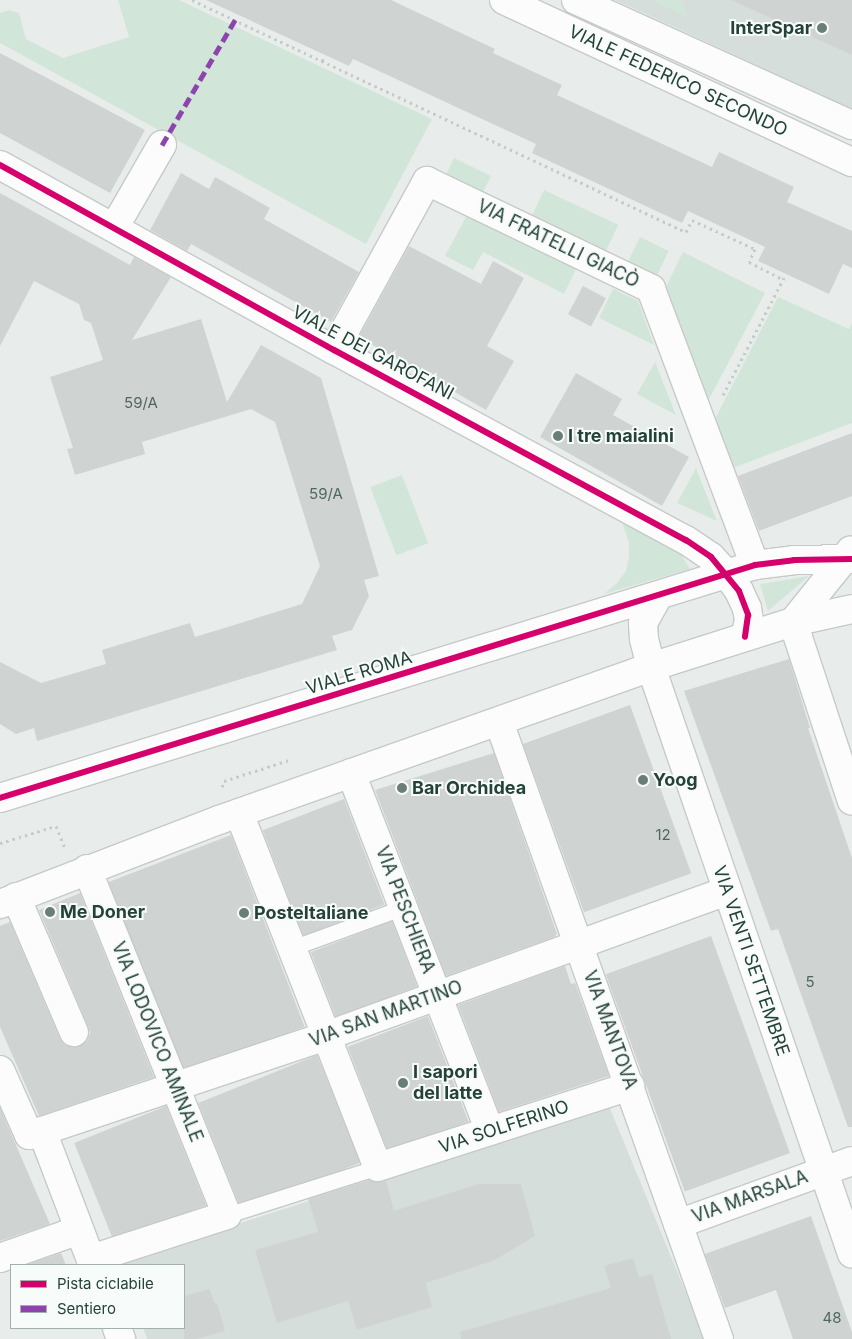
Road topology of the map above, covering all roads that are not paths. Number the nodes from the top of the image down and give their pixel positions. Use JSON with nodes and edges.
{"nodes":[{"id":1,"x":504,"y":0,"type":"edge"},
{"id":2,"x":576,"y":0,"type":"edge"},
{"id":3,"x":852,"y":125,"type":"edge"},
{"id":4,"x":162,"y":146,"type":"dead end"},
{"id":5,"x":852,"y":162,"type":"edge"},
{"id":6,"x":0,"y":165,"type":"edge"},
{"id":7,"x":114,"y":228,"type":"junction"},
{"id":8,"x":334,"y":350,"type":"junction"},
{"id":9,"x":849,"y":556,"type":"edge"},
{"id":10,"x":755,"y":565,"type":"junction"},
{"id":11,"x":726,"y":573,"type":"junction"},
{"id":12,"x":658,"y":596,"type":"junction"},
{"id":13,"x":852,"y":609,"type":"edge"},
{"id":14,"x":793,"y":622,"type":"junction"},
{"id":15,"x":746,"y":637,"type":"junction"},
{"id":16,"x":651,"y":667,"type":"junction"},
{"id":17,"x":499,"y":722,"type":"junction"},
{"id":18,"x":351,"y":774,"type":"junction"},
{"id":19,"x":0,"y":798,"type":"edge"},
{"id":20,"x":852,"y":801,"type":"edge"},
{"id":21,"x":239,"y":813,"type":"junction"},
{"id":22,"x":87,"y":869,"type":"junction"},
{"id":23,"x":727,"y":891,"type":"junction"},
{"id":24,"x":8,"y":900,"type":"edge"},
{"id":25,"x":404,"y":907,"type":"junction"},
{"id":26,"x":579,"y":945,"type":"junction"},
{"id":27,"x":292,"y":948,"type":"junction"},
{"id":28,"x":438,"y":995,"type":"junction"},
{"id":29,"x":74,"y":1032,"type":"dead end"},
{"id":30,"x":326,"y":1036,"type":"junction"},
{"id":31,"x":0,"y":1070,"type":"edge"},
{"id":32,"x":630,"y":1086,"type":"junction"},
{"id":33,"x":176,"y":1087,"type":"junction"},
{"id":34,"x":6,"y":1100,"type":"edge"},
{"id":35,"x":42,"y":1131,"type":"junction"},
{"id":36,"x":490,"y":1132,"type":"junction"},
{"id":37,"x":852,"y":1161,"type":"edge"},
{"id":38,"x":378,"y":1167,"type":"junction"},
{"id":39,"x":822,"y":1170,"type":"junction"},
{"id":40,"x":227,"y":1215,"type":"junction"},
{"id":41,"x":678,"y":1224,"type":"junction"},
{"id":42,"x":79,"y":1230,"type":"junction"},
{"id":43,"x":852,"y":1254,"type":"edge"},
{"id":44,"x":0,"y":1258,"type":"edge"},
{"id":45,"x":92,"y":1262,"type":"edge"},
{"id":46,"x":719,"y":1339,"type":"edge"}],
"edges":[{"from":1,"to":5,"type":"street","name":"VIALE FEDERICO SECONDO"},
{"from":2,"to":3,"type":"street","name":"VIALE FEDERICO SECONDO"},
{"from":4,"to":7,"type":"street"},
{"from":6,"to":7,"type":"street","name":"VIALE DEI GAROFANI"},
{"from":7,"to":8,"type":"street","name":"VIALE DEI GAROFANI"},
{"from":8,"to":10,"type":"street","name":"VIA FRATELLI GIACÒ"},
{"from":8,"to":11,"type":"street","name":"VIALE DEI GAROFANI"},
{"from":9,"to":10,"type":"street","name":"VIALE ROMA"},
{"from":9,"to":14,"type":"street","name":"VIALE ROMA"},
{"from":10,"to":11,"type":"street","name":"VIALE ROMA"},
{"from":11,"to":12,"type":"street","name":"VIALE ROMA"},
{"from":11,"to":15,"type":"street"},
{"from":12,"to":16,"type":"street"},
{"from":12,"to":19,"type":"street","name":"VIALE ROMA"},
{"from":13,"to":14,"type":"street"},
{"from":14,"to":15,"type":"street"},
{"from":14,"to":20,"type":"street"},
{"from":15,"to":16,"type":"street"},
{"from":16,"to":17,"type":"street"},
{"from":16,"to":23,"type":"street","name":"VIA VENTI SETTEMBRE"},
{"from":17,"to":18,"type":"street"},
{"from":17,"to":26,"type":"street","name":"VIA MANTOVA"},
{"from":18,"to":21,"type":"street"},
{"from":18,"to":25,"type":"street","name":"VIA PESCHIERA"},
{"from":21,"to":22,"type":"street"},
{"from":21,"to":27,"type":"street"},
{"from":22,"to":24,"type":"street"},
{"from":22,"to":33,"type":"street","name":"VIA LODOVICO AMINALE"},
{"from":23,"to":26,"type":"street","name":"VIA SAN MARTINO"},
{"from":23,"to":39,"type":"street","name":"VIA VENTI SETTEMBRE"},
{"from":24,"to":29,"type":"street"},
{"from":25,"to":27,"type":"lane"},
{"from":25,"to":28,"type":"street","name":"VIA PESCHIERA"},
{"from":26,"to":28,"type":"street","name":"VIA SAN MARTINO"},
{"from":26,"to":32,"type":"street","name":"VIA MANTOVA"},
{"from":27,"to":30,"type":"street"},
{"from":28,"to":30,"type":"street","name":"VIA SAN MARTINO"},
{"from":28,"to":36,"type":"street","name":"VIA PESCHIERA"},
{"from":30,"to":33,"type":"street","name":"VIA SAN MARTINO"},
{"from":30,"to":38,"type":"street"},
{"from":31,"to":34,"type":"street"},
{"from":32,"to":36,"type":"street","name":"VIA SOLFERINO"},
{"from":32,"to":41,"type":"street","name":"VIA MANTOVA"},
{"from":33,"to":35,"type":"street","name":"VIA SAN MARTINO"},
{"from":33,"to":40,"type":"street","name":"VIA LODOVICO AMINALE"},
{"from":34,"to":35,"type":"street"},
{"from":35,"to":42,"type":"street"},
{"from":36,"to":38,"type":"street","name":"VIA SOLFERINO"},
{"from":37,"to":39,"type":"street","name":"VIA MARSALA"},
{"from":38,"to":40,"type":"lane"},
{"from":39,"to":41,"type":"street","name":"VIA MARSALA"},
{"from":39,"to":43,"type":"street","name":"VIA VENTI SETTEMBRE"},
{"from":40,"to":45,"type":"street"},
{"from":41,"to":46,"type":"street","name":"VIA MANTOVA"},
{"from":42,"to":44,"type":"street"},
{"from":42,"to":45,"type":"street"}]}
